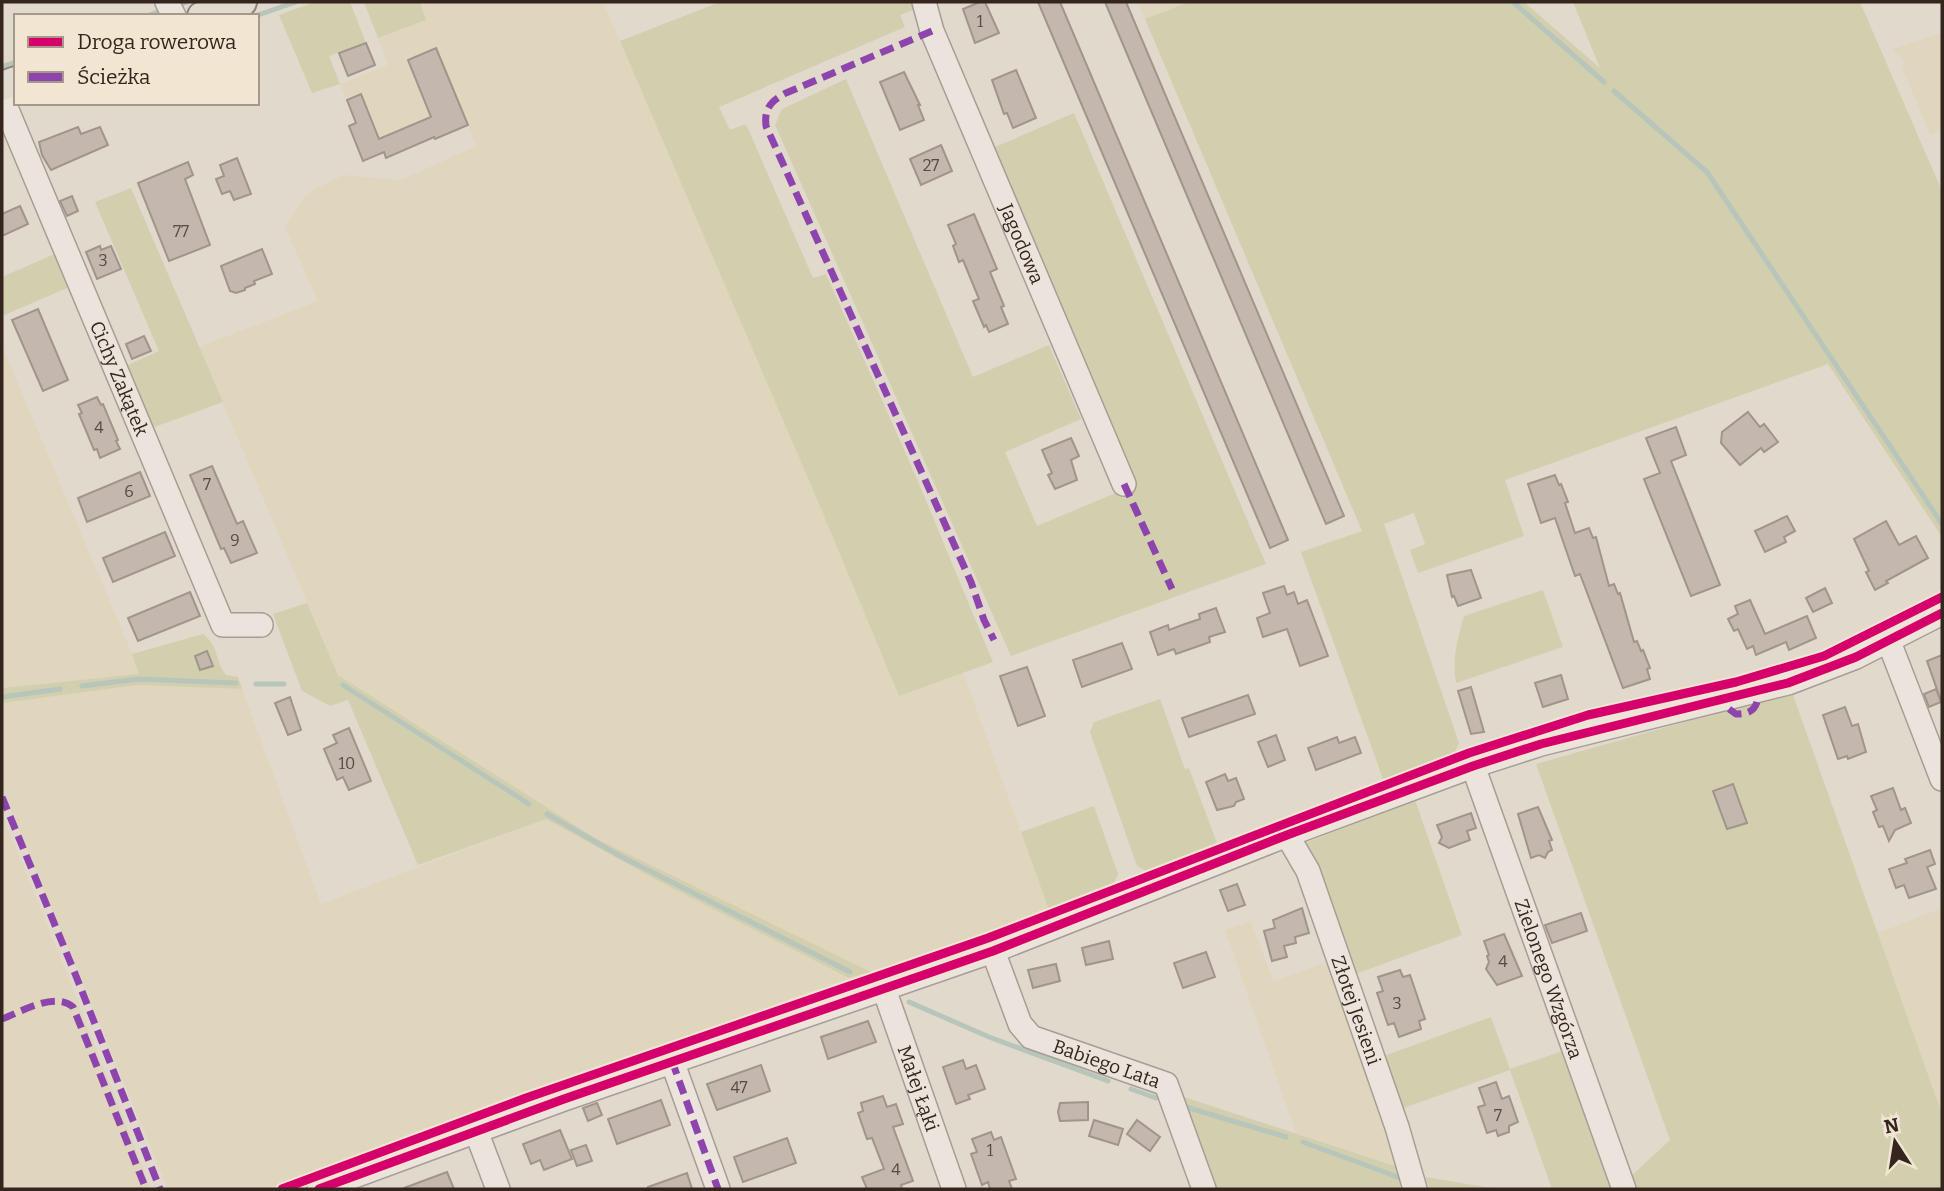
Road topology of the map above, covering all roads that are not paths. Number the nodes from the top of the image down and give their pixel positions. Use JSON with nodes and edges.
{"nodes":[{"id":1,"x":242,"y":2,"type":"edge"},
{"id":2,"x":924,"y":2,"type":"edge"},
{"id":3,"x":208,"y":14,"type":"edge"},
{"id":4,"x":2,"y":97,"type":"edge"},
{"id":5,"x":1124,"y":484,"type":"dead end"},
{"id":6,"x":1942,"y":613,"type":"edge"},
{"id":7,"x":261,"y":625,"type":"dead end"},
{"id":8,"x":1889,"y":642,"type":"junction"},
{"id":9,"x":1473,"y":766,"type":"junction"},
{"id":10,"x":1942,"y":779,"type":"edge"},
{"id":11,"x":1287,"y":835,"type":"junction"},
{"id":12,"x":993,"y":951,"type":"junction"},
{"id":13,"x":884,"y":989,"type":"junction"},
{"id":14,"x":672,"y":1061,"type":"junction"},
{"id":15,"x":476,"y":1131,"type":"junction"},
{"id":16,"x":375,"y":1180,"type":"edge"},
{"id":17,"x":319,"y":1189,"type":"edge"},
{"id":18,"x":498,"y":1189,"type":"edge"},
{"id":19,"x":718,"y":1189,"type":"edge"},
{"id":20,"x":954,"y":1189,"type":"edge"},
{"id":21,"x":1204,"y":1189,"type":"edge"},
{"id":22,"x":1415,"y":1189,"type":"edge"},
{"id":23,"x":1624,"y":1189,"type":"edge"}],
"edges":[{"from":1,"to":3,"type":"main road"},
{"from":2,"to":5,"type":"street","name":"Jagodowa"},
{"from":4,"to":7,"type":"street","name":"Cichy Zakątek"},
{"from":6,"to":8,"type":"street"},
{"from":8,"to":9,"type":"street"},
{"from":8,"to":10,"type":"street"},
{"from":9,"to":11,"type":"street"},
{"from":9,"to":23,"type":"street","name":"Zielonego Wzgórza"},
{"from":11,"to":12,"type":"street"},
{"from":11,"to":22,"type":"street","name":"Złotej Jesieni"},
{"from":12,"to":13,"type":"street"},
{"from":12,"to":21,"type":"street","name":"Babiego Lata"},
{"from":13,"to":14,"type":"street"},
{"from":13,"to":20,"type":"street","name":"Małej Łąki"},
{"from":14,"to":15,"type":"street"},
{"from":14,"to":19,"type":"street"},
{"from":15,"to":16,"type":"street"},
{"from":15,"to":18,"type":"street"},
{"from":16,"to":17,"type":"street"}]}
